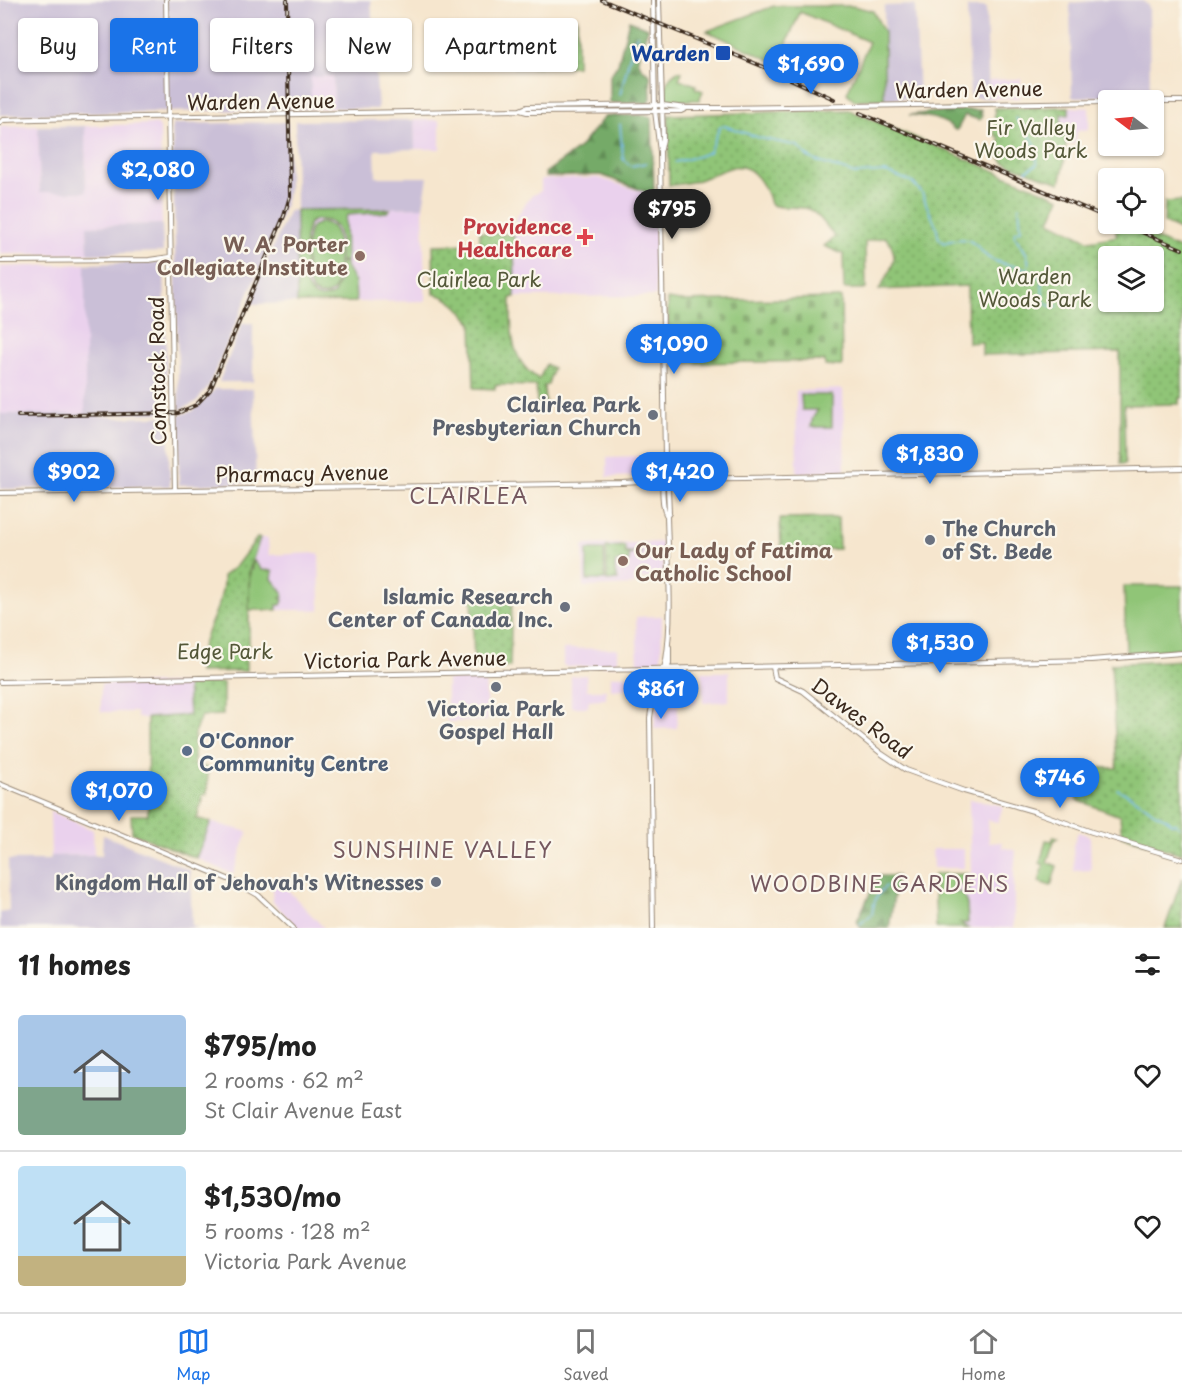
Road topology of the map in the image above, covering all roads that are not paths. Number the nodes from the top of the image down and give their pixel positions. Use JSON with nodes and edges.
{"nodes":[{"id":1,"x":165,"y":0,"type":"edge"},
{"id":2,"x":653,"y":0,"type":"edge"},
{"id":3,"x":659,"y":0,"type":"edge"},
{"id":4,"x":1164,"y":101,"type":"edge"},
{"id":5,"x":1182,"y":101,"type":"edge"},
{"id":6,"x":1098,"y":102,"type":"edge"},
{"id":7,"x":655,"y":105,"type":"junction"},
{"id":8,"x":662,"y":105,"type":"junction"},
{"id":9,"x":687,"y":108,"type":"junction"},
{"id":10,"x":520,"y":110,"type":"junction"},
{"id":11,"x":655,"y":111,"type":"junction"},
{"id":12,"x":663,"y":111,"type":"junction"},
{"id":13,"x":168,"y":118,"type":"junction"},
{"id":14,"x":1,"y":120,"type":"edge"},
{"id":15,"x":660,"y":153,"type":"junction"},
{"id":16,"x":170,"y":257,"type":"junction"},
{"id":17,"x":0,"y":261,"type":"edge"},
{"id":18,"x":1182,"y":468,"type":"edge"},
{"id":19,"x":666,"y":481,"type":"junction"},
{"id":20,"x":175,"y":490,"type":"junction"},
{"id":21,"x":0,"y":493,"type":"edge"},
{"id":22,"x":1182,"y":653,"type":"edge"},
{"id":23,"x":773,"y":667,"type":"junction"},
{"id":24,"x":630,"y":670,"type":"junction"},
{"id":25,"x":665,"y":670,"type":"junction"},
{"id":26,"x":640,"y":671,"type":"junction"},
{"id":27,"x":0,"y":682,"type":"edge"},
{"id":28,"x":655,"y":692,"type":"junction"},
{"id":29,"x":0,"y":784,"type":"edge"},
{"id":30,"x":1182,"y":859,"type":"edge"},
{"id":31,"x":293,"y":928,"type":"edge"},
{"id":32,"x":653,"y":928,"type":"edge"}],
"edges":[{"from":1,"to":13,"type":"main road","name":"Comstock Road"},
{"from":2,"to":7,"type":"main road"},
{"from":3,"to":8,"type":"main road"},
{"from":4,"to":5,"type":"main road"},
{"from":6,"to":9,"type":"main road","name":"Warden Avenue"},
{"from":7,"to":8,"type":"main road","name":"Warden Avenue"},
{"from":7,"to":10,"type":"main road","name":"Warden Avenue"},
{"from":7,"to":11,"type":"main road"},
{"from":8,"to":9,"type":"main road","name":"Warden Avenue"},
{"from":8,"to":12,"type":"main road"},
{"from":9,"to":12,"type":"main road","name":"Warden Avenue"},
{"from":10,"to":11,"type":"main road","name":"Warden Avenue"},
{"from":10,"to":13,"type":"main road","name":"Warden Avenue"},
{"from":11,"to":12,"type":"main road","name":"Warden Avenue"},
{"from":11,"to":15,"type":"main road"},
{"from":12,"to":15,"type":"main road"},
{"from":13,"to":14,"type":"main road","name":"Warden Avenue"},
{"from":13,"to":16,"type":"main road","name":"Comstock Road"},
{"from":15,"to":19,"type":"main road"},
{"from":16,"to":17,"type":"main road"},
{"from":16,"to":20,"type":"main road","name":"Comstock Road"},
{"from":18,"to":19,"type":"main road","name":"Pharmacy Avenue"},
{"from":19,"to":20,"type":"main road","name":"Pharmacy Avenue"},
{"from":19,"to":25,"type":"main road"},
{"from":20,"to":21,"type":"main road","name":"Pharmacy Avenue"},
{"from":22,"to":23,"type":"main road","name":"Victoria Park Avenue"},
{"from":23,"to":25,"type":"main road","name":"Victoria Park Avenue"},
{"from":23,"to":30,"type":"main road","name":"Dawes Road"},
{"from":24,"to":25,"type":"main road","name":"Victoria Park Avenue"},
{"from":24,"to":26,"type":"main road","name":"Victoria Park Avenue"},
{"from":24,"to":27,"type":"main road","name":"Victoria Park Avenue"},
{"from":25,"to":26,"type":"main road","name":"Victoria Park Avenue"},
{"from":25,"to":28,"type":"main road"},
{"from":26,"to":28,"type":"main road"},
{"from":28,"to":32,"type":"main road"},
{"from":29,"to":31,"type":"main road"}]}
